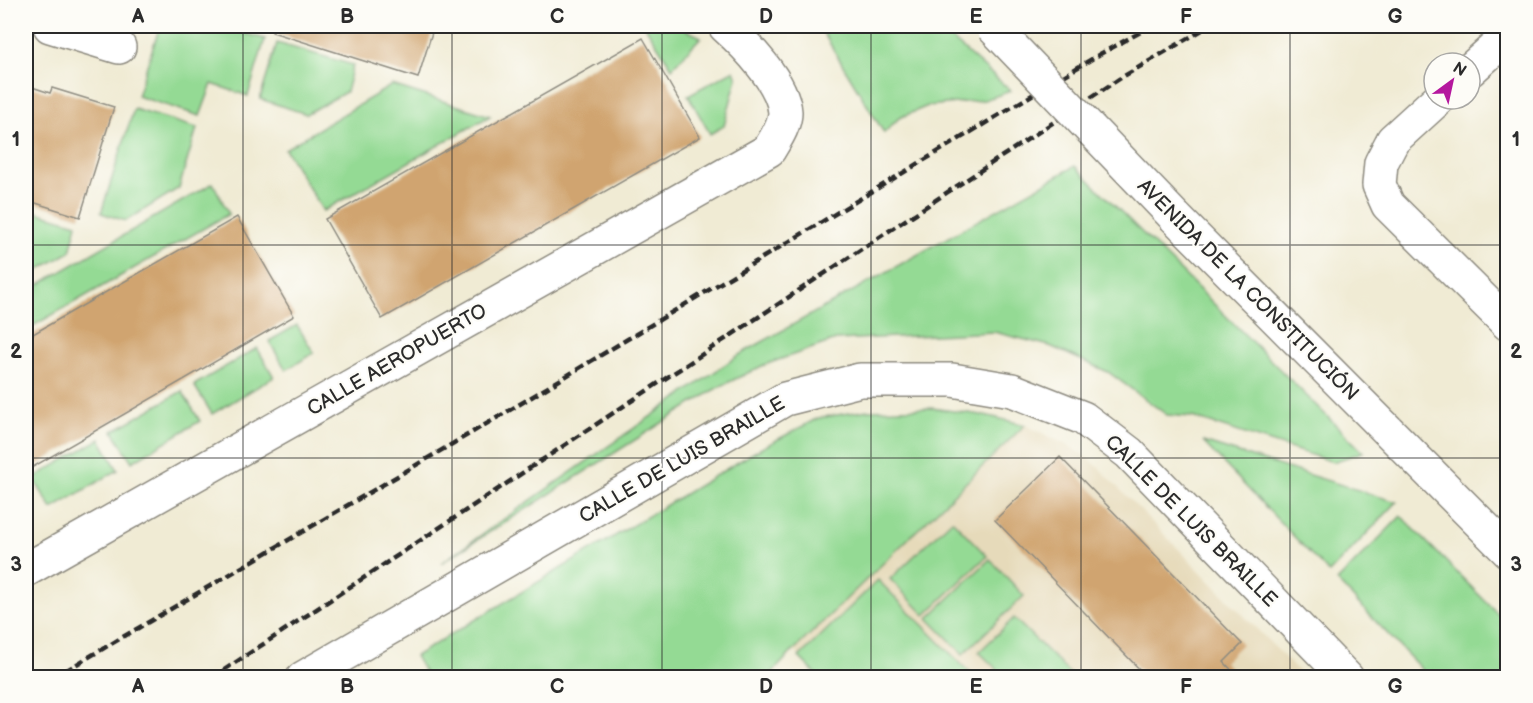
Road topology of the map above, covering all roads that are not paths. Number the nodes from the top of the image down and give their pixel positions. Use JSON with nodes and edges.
{"nodes":[{"id":1,"x":50,"y":26,"type":"edge"},
{"id":2,"x":725,"y":26,"type":"edge"},
{"id":3,"x":993,"y":26,"type":"edge"},
{"id":4,"x":1508,"y":36,"type":"edge"},
{"id":5,"x":119,"y":47,"type":"dead end"},
{"id":6,"x":1482,"y":59,"type":"edge"},
{"id":7,"x":1425,"y":111,"type":"edge"},
{"id":8,"x":1508,"y":324,"type":"edge"},
{"id":9,"x":1508,"y":551,"type":"edge"},
{"id":10,"x":26,"y":570,"type":"edge"},
{"id":11,"x":303,"y":678,"type":"edge"},
{"id":12,"x":1347,"y":678,"type":"edge"}],
"edges":[{"from":1,"to":5,"type":"street"},
{"from":2,"to":10,"type":"street","name":"CALLE AEROPUERTO"},
{"from":3,"to":9,"type":"street","name":"AVENIDA DE LA CONSTITUCIÓN","bridge":true},
{"from":4,"to":6,"type":"street"},
{"from":7,"to":8,"type":"street"},
{"from":11,"to":12,"type":"street","name":"CALLE DE LUIS BRAILLE"}]}
